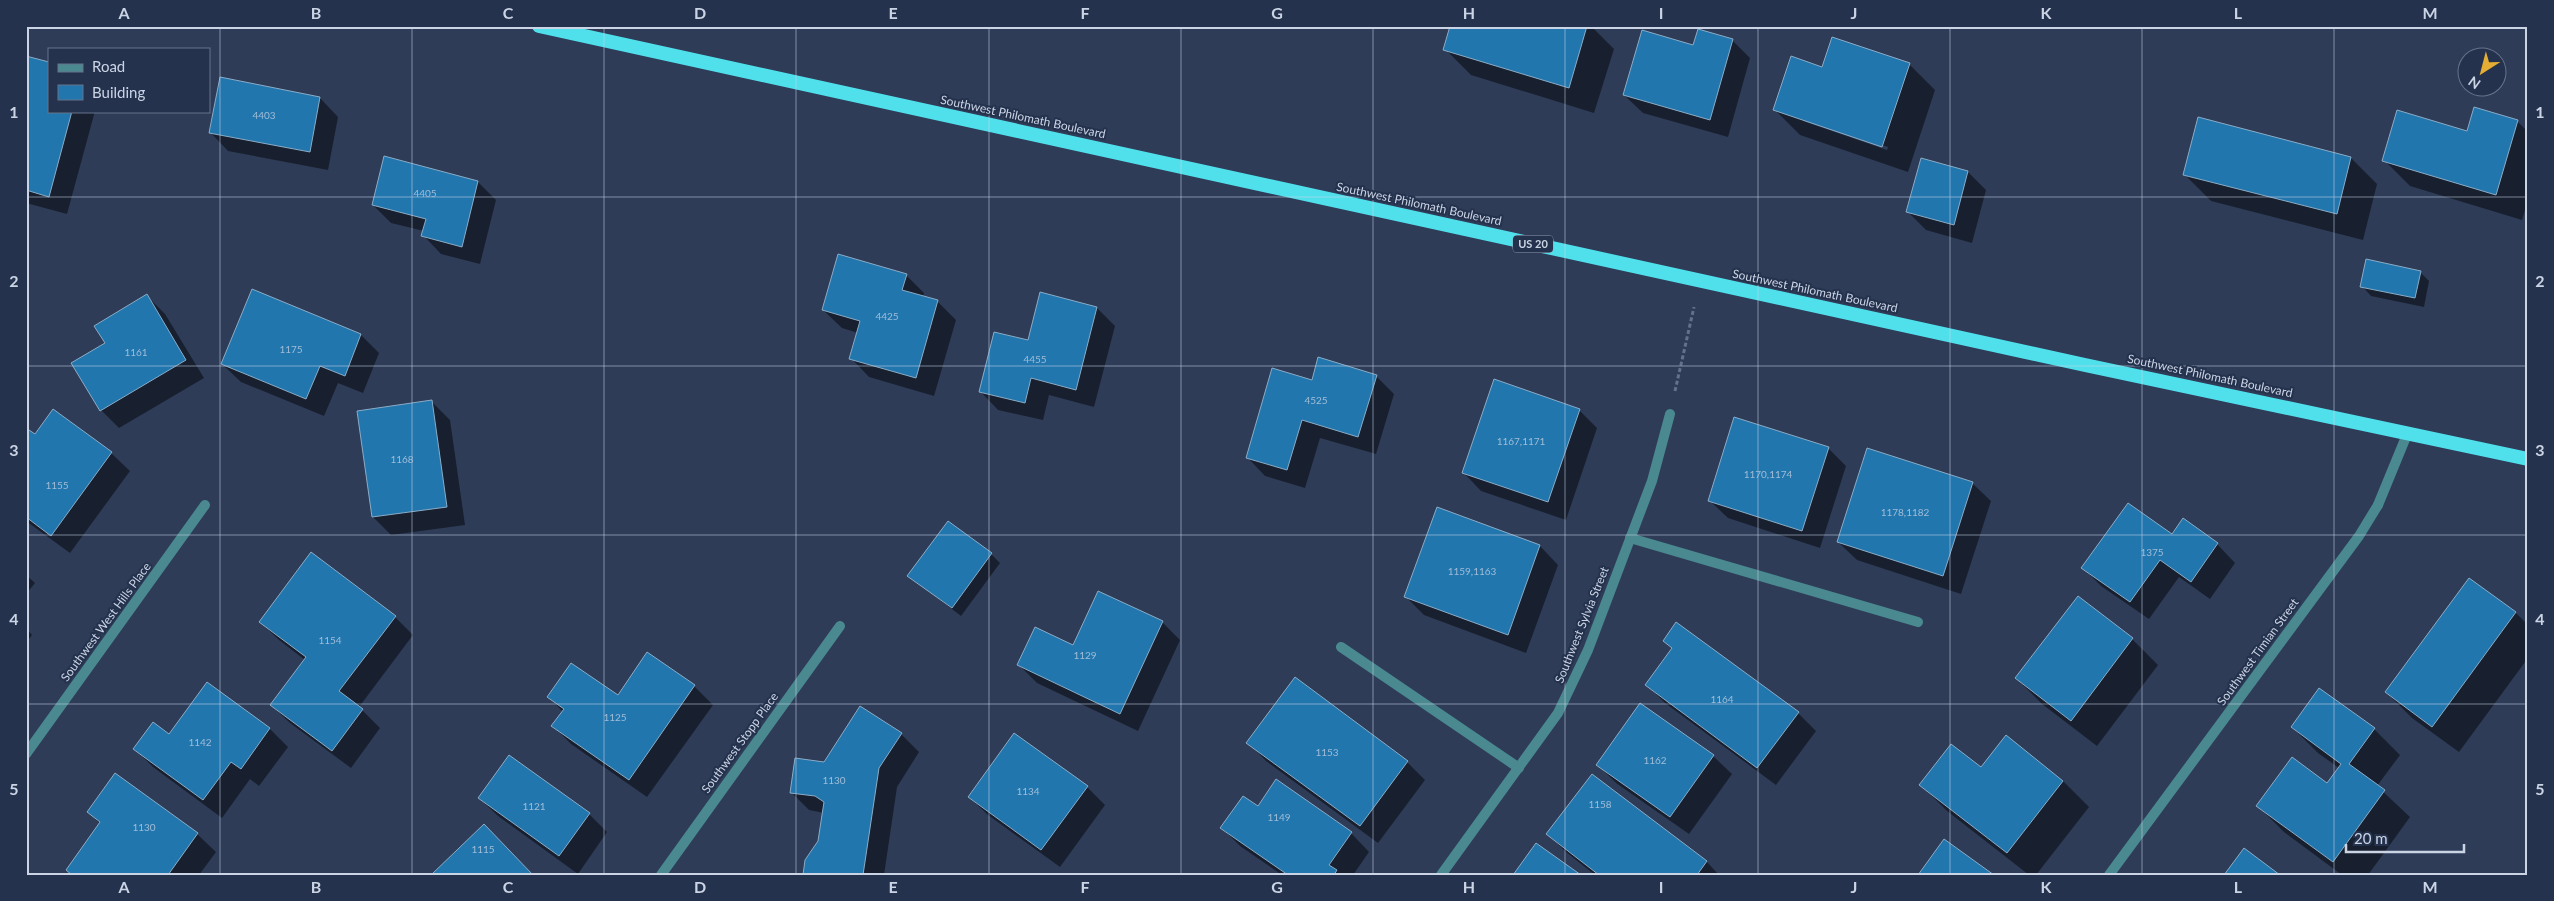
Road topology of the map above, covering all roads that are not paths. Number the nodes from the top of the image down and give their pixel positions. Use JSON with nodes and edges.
{"nodes":[{"id":1,"x":539,"y":26,"type":"edge"},
{"id":2,"x":1670,"y":414,"type":"road end"},
{"id":3,"x":2408,"y":432,"type":"junction"},
{"id":4,"x":2528,"y":459,"type":"edge"},
{"id":5,"x":205,"y":504,"type":"dead end"},
{"id":6,"x":1630,"y":538,"type":"junction"},
{"id":7,"x":1918,"y":622,"type":"dead end"},
{"id":8,"x":840,"y":626,"type":"dead end"},
{"id":9,"x":1341,"y":647,"type":"dead end"},
{"id":10,"x":26,"y":754,"type":"edge"},
{"id":11,"x":1519,"y":768,"type":"junction"},
{"id":12,"x":660,"y":875,"type":"edge"},
{"id":13,"x":1441,"y":875,"type":"edge"},
{"id":14,"x":2109,"y":875,"type":"edge"}],
"edges":[{"from":1,"to":3,"type":"highway","name":"Southwest Philomath Boulevard","number":"US 20"},
{"from":2,"to":6,"type":"street","name":"Southwest Sylvia Street"},
{"from":3,"to":4,"type":"highway","name":"Southwest Philomath Boulevard","number":"US 20"},
{"from":3,"to":14,"type":"street","name":"Southwest Timian Street"},
{"from":5,"to":10,"type":"street","name":"Southwest West Hills Place"},
{"from":6,"to":7,"type":"street"},
{"from":6,"to":11,"type":"street","name":"Southwest Sylvia Street"},
{"from":8,"to":12,"type":"street","name":"Southwest Stopp Place"},
{"from":9,"to":11,"type":"street"},
{"from":11,"to":13,"type":"street","name":"Southwest Sylvia Street"}]}
